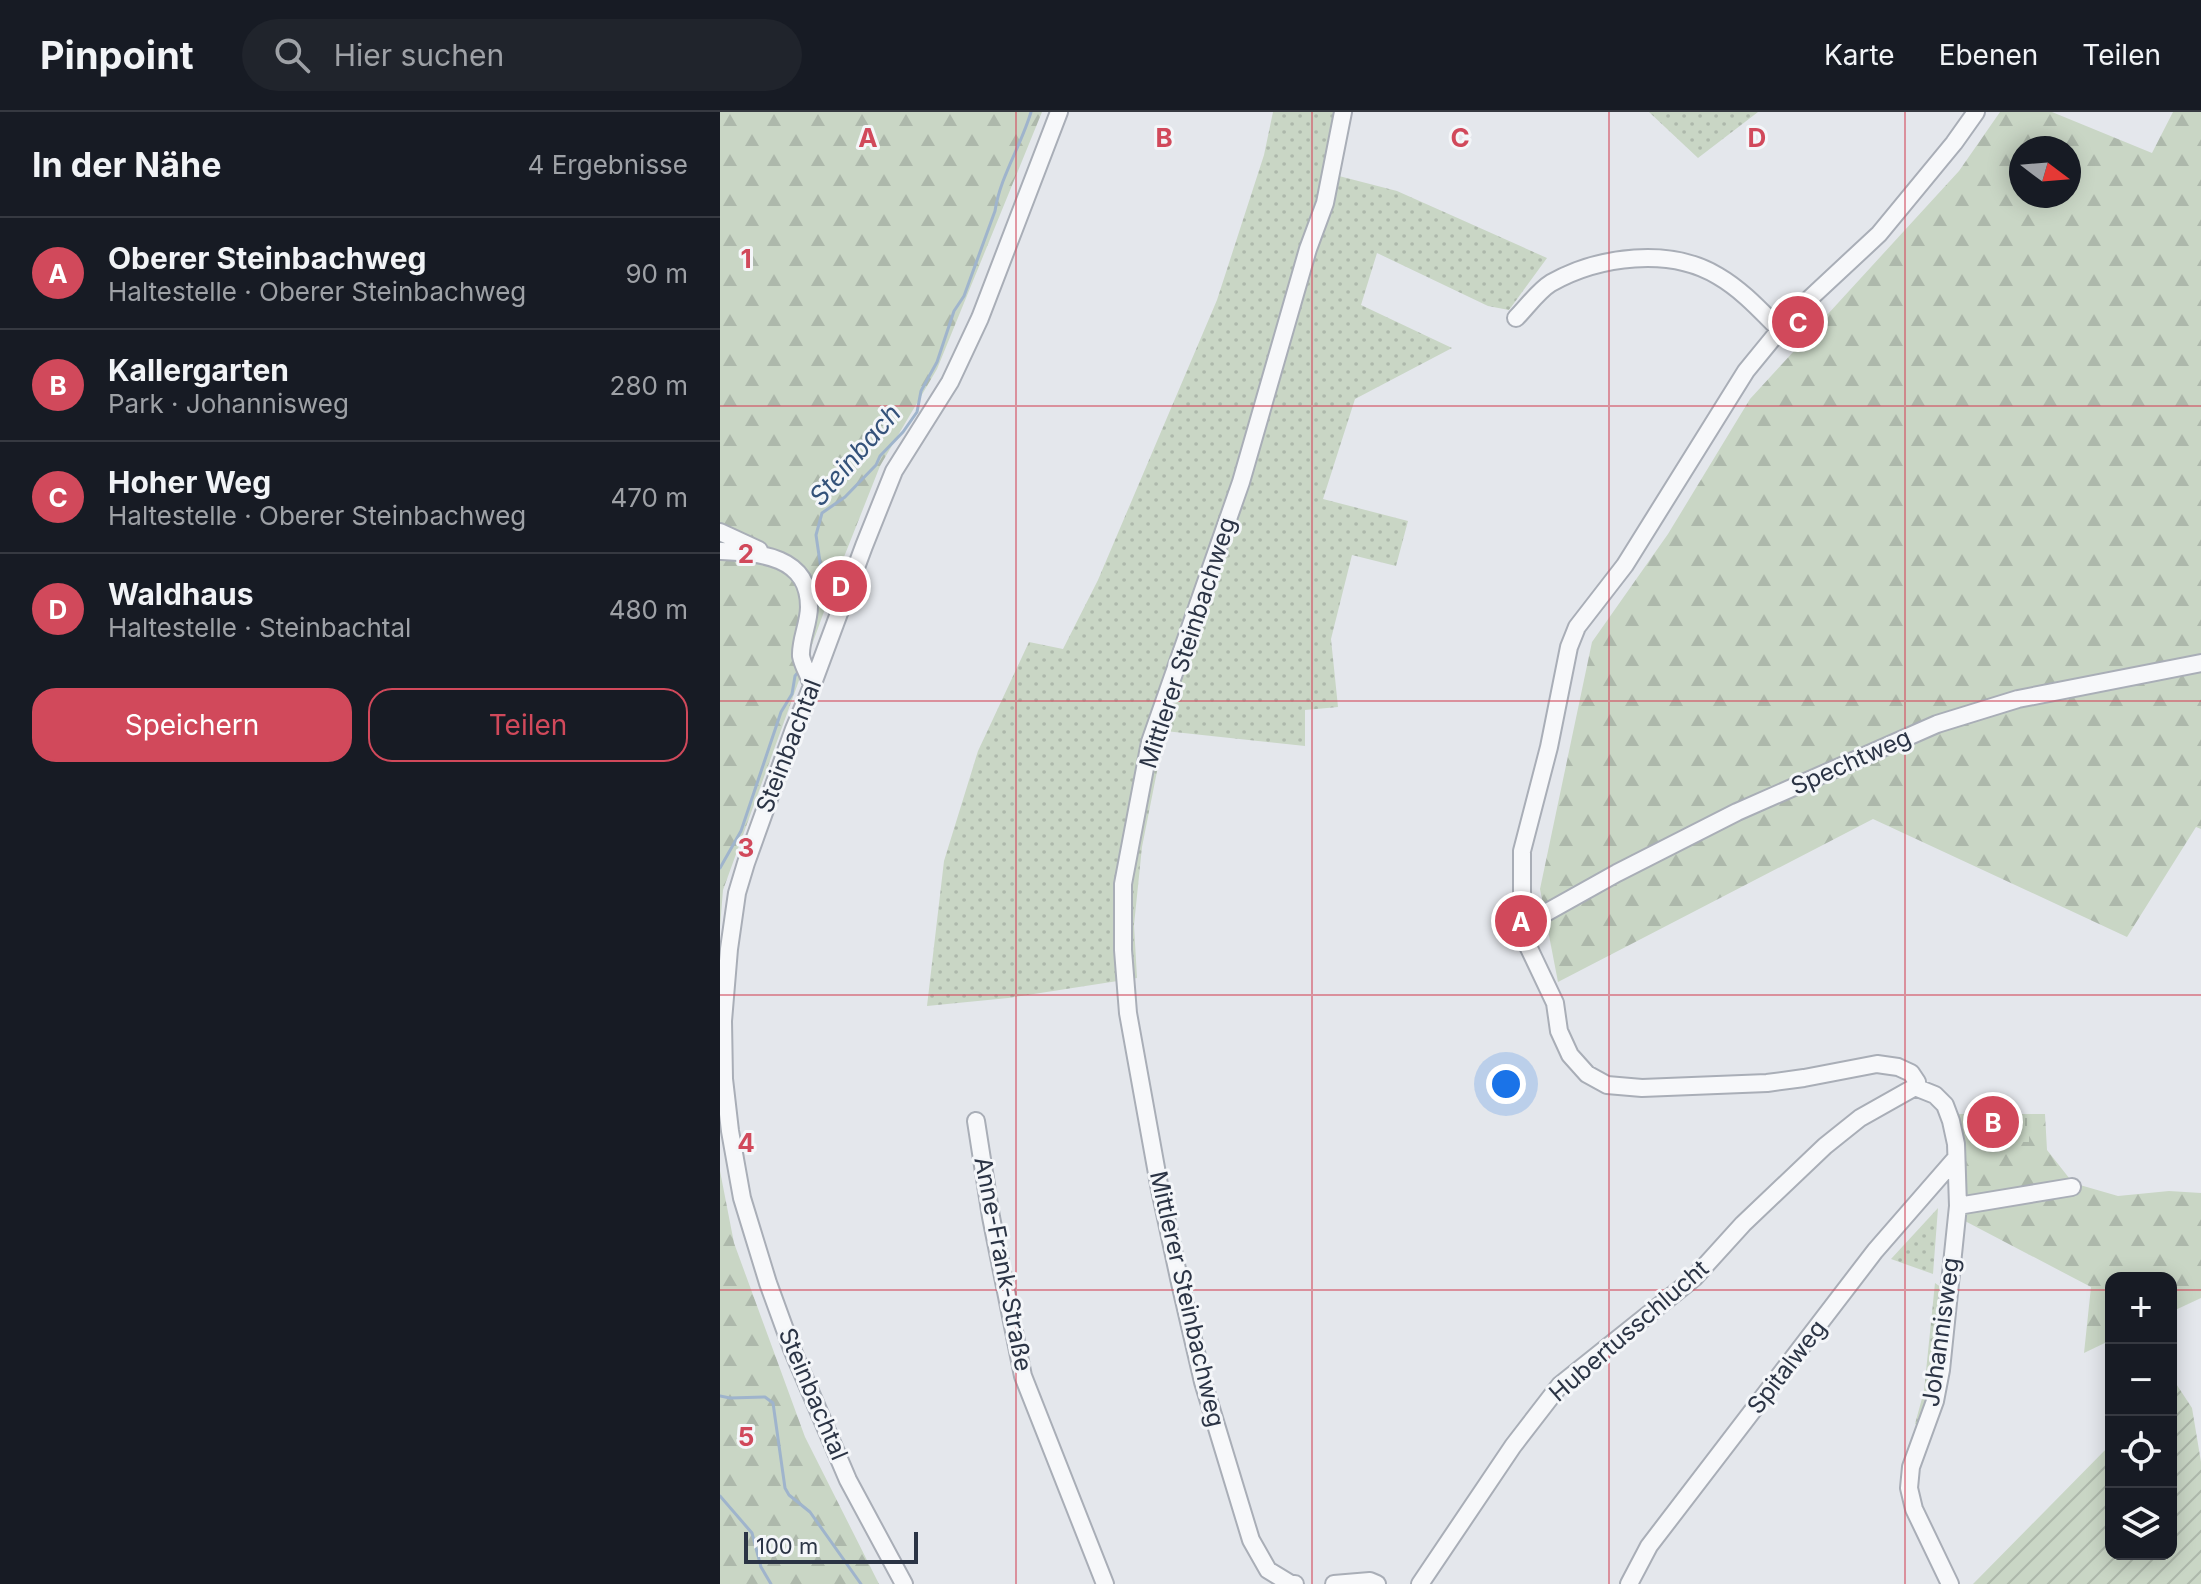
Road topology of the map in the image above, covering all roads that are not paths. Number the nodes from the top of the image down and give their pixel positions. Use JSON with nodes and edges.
{"nodes":[{"id":1,"x":1059,"y":112,"type":"edge"},
{"id":2,"x":1343,"y":112,"type":"edge"},
{"id":3,"x":1976,"y":112,"type":"edge"},
{"id":4,"x":1516,"y":318,"type":"dead end"},
{"id":5,"x":1779,"y":329,"type":"junction"},
{"id":6,"x":720,"y":532,"type":"edge"},
{"id":7,"x":720,"y":551,"type":"edge"},
{"id":8,"x":775,"y":557,"type":"junction"},
{"id":9,"x":2201,"y":663,"type":"edge"},
{"id":10,"x":807,"y":671,"type":"junction"},
{"id":11,"x":1524,"y":925,"type":"junction"},
{"id":12,"x":1915,"y":1087,"type":"junction"},
{"id":13,"x":976,"y":1121,"type":"dead end"},
{"id":14,"x":1956,"y":1158,"type":"junction"},
{"id":15,"x":2072,"y":1187,"type":"dead end"},
{"id":16,"x":1958,"y":1206,"type":"junction"},
{"id":17,"x":904,"y":1584,"type":"edge"},
{"id":18,"x":1105,"y":1584,"type":"edge"},
{"id":19,"x":1295,"y":1584,"type":"edge"},
{"id":20,"x":1334,"y":1584,"type":"edge"},
{"id":21,"x":1377,"y":1584,"type":"edge"},
{"id":22,"x":1420,"y":1584,"type":"edge"},
{"id":23,"x":1629,"y":1584,"type":"edge"},
{"id":24,"x":1950,"y":1584,"type":"edge"}],
"edges":[{"from":1,"to":10,"type":"street","name":"Steinbachtal"},
{"from":2,"to":19,"type":"street","name":"Mittlerer Steinbachweg"},
{"from":3,"to":5,"type":"street"},
{"from":4,"to":5,"type":"street"},
{"from":5,"to":11,"type":"street"},
{"from":6,"to":8,"type":"street"},
{"from":7,"to":8,"type":"street"},
{"from":8,"to":10,"type":"street"},
{"from":9,"to":11,"type":"street","name":"Spechtweg"},
{"from":10,"to":17,"type":"street","name":"Steinbachtal"},
{"from":11,"to":12,"type":"street","name":"Johannisweg"},
{"from":12,"to":14,"type":"street","name":"Johannisweg"},
{"from":12,"to":22,"type":"street","name":"Hubertusschlucht"},
{"from":13,"to":18,"type":"street","name":"Anne-Frank-Straße"},
{"from":14,"to":16,"type":"street","name":"Johannisweg"},
{"from":14,"to":23,"type":"street","name":"Spitalweg"},
{"from":15,"to":16,"type":"street"},
{"from":16,"to":24,"type":"street","name":"Johannisweg"},
{"from":20,"to":21,"type":"street"}]}
